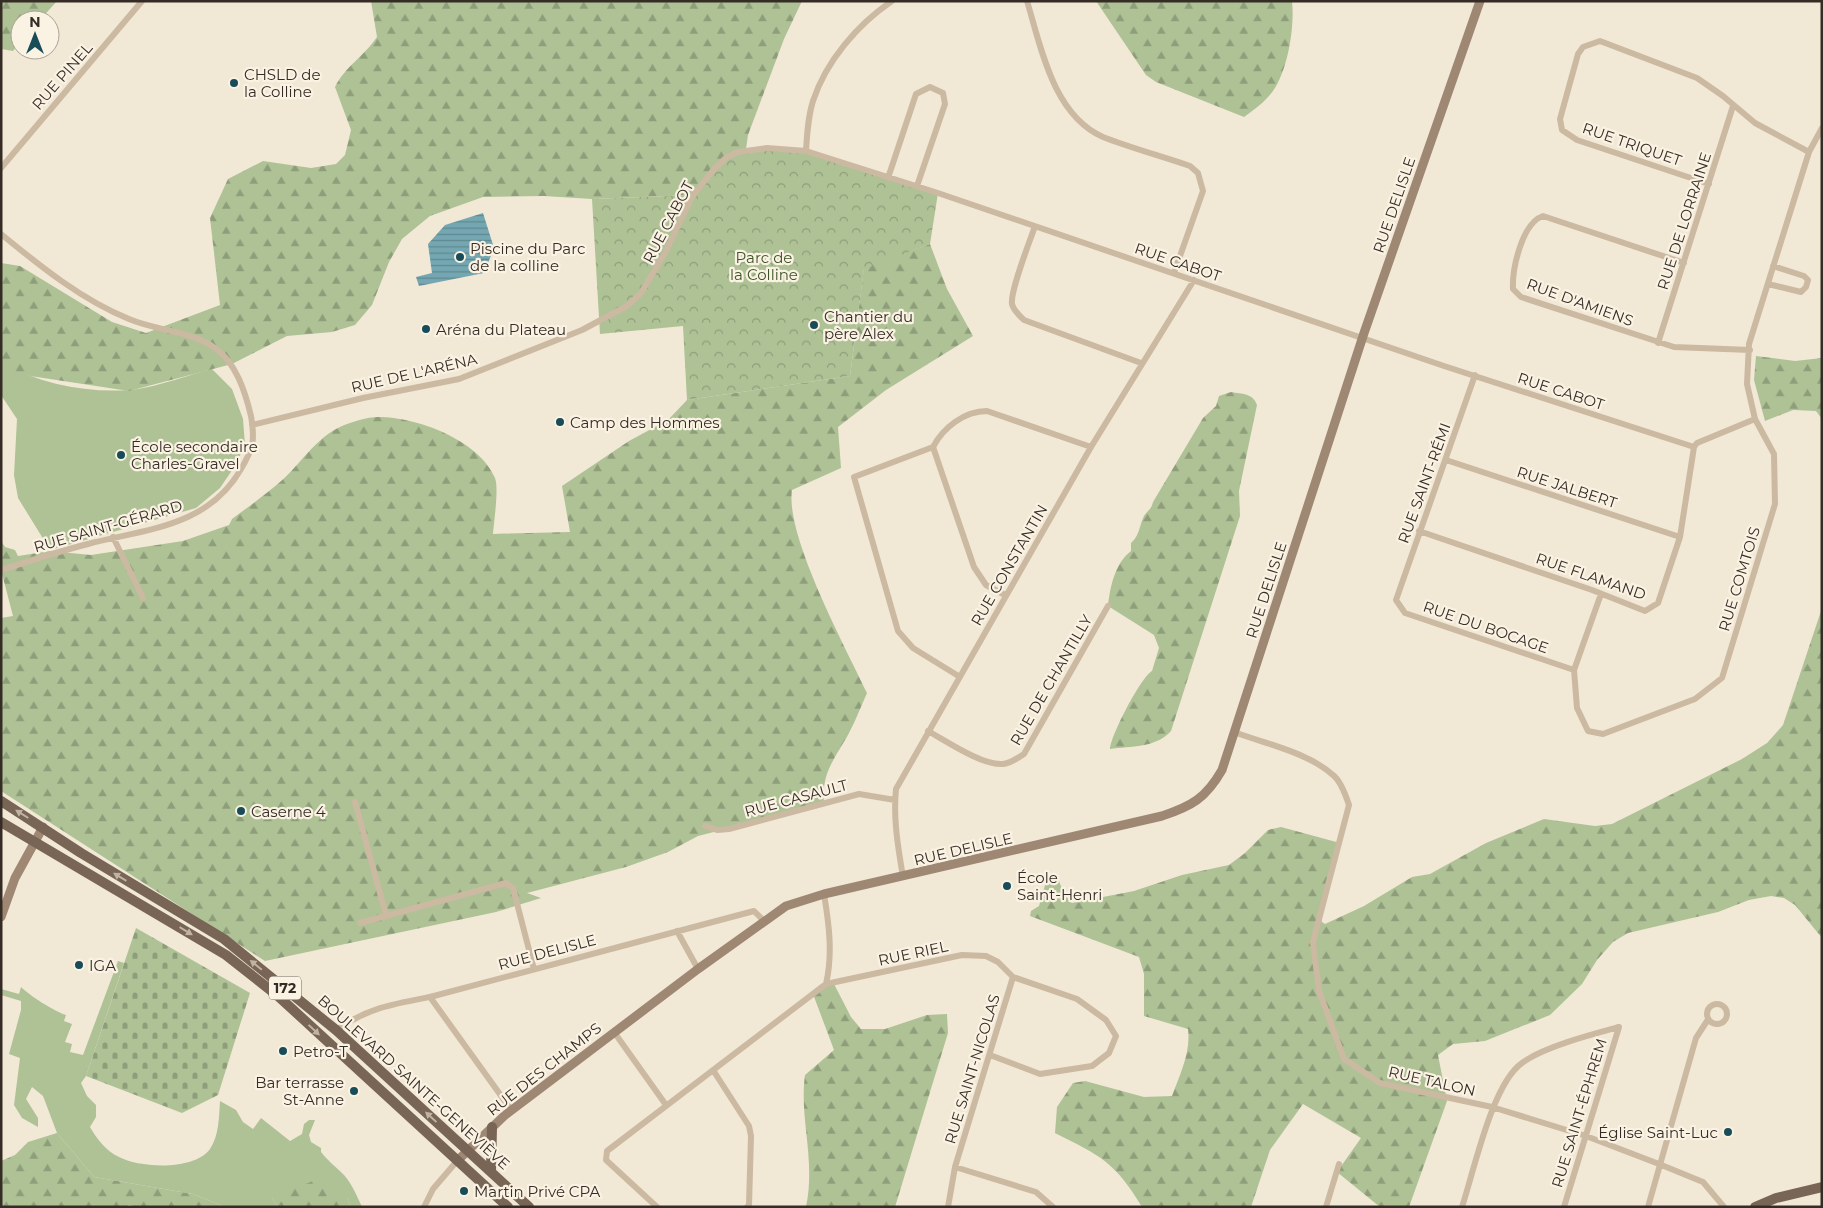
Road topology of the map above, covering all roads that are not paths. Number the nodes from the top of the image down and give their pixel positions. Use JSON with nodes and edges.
{"nodes":[{"id":1,"x":142,"y":1,"type":"edge"},
{"id":2,"x":892,"y":1,"type":"edge"},
{"id":3,"x":1027,"y":1,"type":"edge"},
{"id":4,"x":1480,"y":1,"type":"edge"},
{"id":5,"x":1733,"y":106,"type":"junction"},
{"id":6,"x":1822,"y":128,"type":"edge"},
{"id":7,"x":806,"y":151,"type":"junction"},
{"id":8,"x":1809,"y":152,"type":"junction"},
{"id":9,"x":1,"y":168,"type":"edge"},
{"id":10,"x":888,"y":178,"type":"junction"},
{"id":11,"x":1709,"y":184,"type":"junction"},
{"id":12,"x":917,"y":186,"type":"junction"},
{"id":13,"x":1034,"y":226,"type":"junction"},
{"id":14,"x":1,"y":234,"type":"edge"},
{"id":15,"x":1684,"y":263,"type":"junction"},
{"id":16,"x":1773,"y":266,"type":"junction"},
{"id":17,"x":1174,"y":273,"type":"junction"},
{"id":18,"x":1194,"y":280,"type":"junction"},
{"id":19,"x":649,"y":282,"type":"joint"},
{"id":20,"x":1768,"y":284,"type":"junction"},
{"id":21,"x":1363,"y":338,"type":"junction"},
{"id":22,"x":1658,"y":343,"type":"junction"},
{"id":23,"x":1750,"y":350,"type":"junction"},
{"id":24,"x":1141,"y":363,"type":"junction"},
{"id":25,"x":1475,"y":375,"type":"junction"},
{"id":26,"x":1755,"y":419,"type":"junction"},
{"id":27,"x":252,"y":425,"type":"junction"},
{"id":28,"x":933,"y":447,"type":"junction"},
{"id":29,"x":1091,"y":447,"type":"junction"},
{"id":30,"x":1694,"y":447,"type":"junction"},
{"id":31,"x":1446,"y":460,"type":"junction"},
{"id":32,"x":1420,"y":531,"type":"junction"},
{"id":33,"x":113,"y":537,"type":"junction"},
{"id":34,"x":1680,"y":537,"type":"junction"},
{"id":35,"x":1,"y":570,"type":"edge"},
{"id":36,"x":1601,"y":594,"type":"junction"},
{"id":37,"x":1005,"y":595,"type":"junction"},
{"id":38,"x":143,"y":598,"type":"dead end"},
{"id":39,"x":1396,"y":600,"type":"joint"},
{"id":40,"x":1108,"y":606,"type":"dead end"},
{"id":41,"x":1574,"y":670,"type":"junction"},
{"id":42,"x":960,"y":677,"type":"junction"},
{"id":43,"x":928,"y":731,"type":"junction"},
{"id":44,"x":1234,"y":732,"type":"junction"},
{"id":45,"x":895,"y":800,"type":"junction"},
{"id":46,"x":1,"y":801,"type":"edge"},
{"id":47,"x":354,"y":802,"type":"dead end"},
{"id":48,"x":1,"y":822,"type":"edge"},
{"id":49,"x":705,"y":826,"type":"dead end"},
{"id":50,"x":42,"y":827,"type":"junction"},
{"id":51,"x":34,"y":841,"type":"junction"},
{"id":52,"x":903,"y":877,"type":"junction"},
{"id":53,"x":824,"y":894,"type":"junction"},
{"id":54,"x":809,"y":897,"type":"joint"},
{"id":55,"x":386,"y":915,"type":"junction"},
{"id":56,"x":1,"y":917,"type":"edge"},
{"id":57,"x":764,"y":921,"type":"junction"},
{"id":58,"x":360,"y":923,"type":"dead end"},
{"id":59,"x":677,"y":932,"type":"junction"},
{"id":60,"x":534,"y":969,"type":"junction"},
{"id":61,"x":698,"y":969,"type":"junction"},
{"id":62,"x":1013,"y":977,"type":"junction"},
{"id":63,"x":826,"y":984,"type":"junction"},
{"id":64,"x":430,"y":997,"type":"junction"},
{"id":65,"x":1708,"y":1021,"type":"dead end"},
{"id":66,"x":336,"y":1030,"type":"junction"},
{"id":67,"x":614,"y":1032,"type":"junction"},
{"id":68,"x":990,"y":1055,"type":"junction"},
{"id":69,"x":714,"y":1070,"type":"junction"},
{"id":70,"x":666,"y":1104,"type":"junction"},
{"id":71,"x":1492,"y":1107,"type":"junction"},
{"id":72,"x":512,"y":1110,"type":"junction"},
{"id":73,"x":492,"y":1127,"type":"junction"},
{"id":74,"x":1586,"y":1136,"type":"junction"},
{"id":75,"x":467,"y":1150,"type":"junction"},
{"id":76,"x":457,"y":1161,"type":"junction"},
{"id":77,"x":1339,"y":1164,"type":"dead end"},
{"id":78,"x":1659,"y":1164,"type":"junction"},
{"id":79,"x":955,"y":1167,"type":"junction"},
{"id":80,"x":491,"y":1171,"type":"junction"},
{"id":81,"x":1822,"y":1187,"type":"edge"},
{"id":82,"x":424,"y":1207,"type":"edge"},
{"id":83,"x":508,"y":1207,"type":"edge"},
{"id":84,"x":529,"y":1207,"type":"edge"},
{"id":85,"x":657,"y":1207,"type":"edge"},
{"id":86,"x":747,"y":1207,"type":"edge"},
{"id":87,"x":948,"y":1207,"type":"edge"},
{"id":88,"x":1053,"y":1207,"type":"edge"},
{"id":89,"x":1326,"y":1207,"type":"edge"},
{"id":90,"x":1462,"y":1207,"type":"edge"},
{"id":91,"x":1564,"y":1207,"type":"edge"},
{"id":92,"x":1648,"y":1207,"type":"edge"},
{"id":93,"x":1724,"y":1207,"type":"edge"},
{"id":94,"x":1755,"y":1207,"type":"edge"}],
"edges":[{"from":1,"to":9,"type":"street","name":"RUE PINEL"},
{"from":2,"to":7,"type":"street"},
{"from":3,"to":17,"type":"street"},
{"from":4,"to":21,"type":"street","name":"RUE DELISLE"},
{"from":5,"to":8,"type":"street","name":"RUE TRIQUET"},
{"from":5,"to":11,"type":"street","name":"RUE DE LORRAINE"},
{"from":5,"to":11,"type":"street","name":"RUE TRIQUET"},
{"from":6,"to":8,"type":"street","name":"RUE COMTOIS"},
{"from":7,"to":10,"type":"street","name":"RUE CABOT"},
{"from":7,"to":19,"type":"street","name":"RUE CABOT"},
{"from":8,"to":16,"type":"street","name":"RUE COMTOIS"},
{"from":10,"to":12,"type":"street","name":"RUE CABOT"},
{"from":10,"to":12,"type":"street"},
{"from":11,"to":15,"type":"street","name":"RUE DE LORRAINE"},
{"from":12,"to":13,"type":"street","name":"RUE CABOT"},
{"from":13,"to":17,"type":"street","name":"RUE CABOT"},
{"from":13,"to":24,"type":"street"},
{"from":14,"to":27,"type":"street","name":"RUE SAINT-GÉRARD"},
{"from":15,"to":22,"type":"street","name":"RUE DE LORRAINE"},
{"from":15,"to":22,"type":"street","name":"RUE D'AMIENS"},
{"from":16,"to":20,"type":"street","name":"RUE COMTOIS"},
{"from":16,"to":20,"type":"street"},
{"from":17,"to":18,"type":"street","name":"RUE CABOT"},
{"from":18,"to":21,"type":"street","name":"RUE CABOT"},
{"from":18,"to":24,"type":"street","name":"RUE CONSTANTIN"},
{"from":19,"to":27,"type":"street","name":"RUE DE L'ARÉNA"},
{"from":20,"to":23,"type":"street","name":"RUE COMTOIS"},
{"from":21,"to":25,"type":"street","name":"RUE CABOT"},
{"from":21,"to":44,"type":"street","name":"RUE DELISLE"},
{"from":22,"to":23,"type":"street","name":"RUE D'AMIENS"},
{"from":23,"to":26,"type":"street","name":"RUE COMTOIS"},
{"from":24,"to":29,"type":"street","name":"RUE CONSTANTIN"},
{"from":25,"to":30,"type":"street","name":"RUE CABOT"},
{"from":25,"to":31,"type":"street","name":"RUE SAINT-RÉMI"},
{"from":26,"to":30,"type":"street"},
{"from":26,"to":41,"type":"street","name":"RUE COMTOIS"},
{"from":27,"to":33,"type":"street","name":"RUE SAINT-GÉRARD"},
{"from":28,"to":29,"type":"street"},
{"from":28,"to":37,"type":"street"},
{"from":28,"to":42,"type":"street"},
{"from":29,"to":37,"type":"street","name":"RUE CONSTANTIN"},
{"from":30,"to":34,"type":"street","name":"RUE FLAMAND"},
{"from":31,"to":32,"type":"street","name":"RUE SAINT-RÉMI"},
{"from":31,"to":34,"type":"street","name":"RUE JALBERT"},
{"from":32,"to":36,"type":"street","name":"RUE FLAMAND"},
{"from":32,"to":39,"type":"street","name":"RUE SAINT-RÉMI"},
{"from":33,"to":35,"type":"street","name":"RUE SAINT-GÉRARD"},
{"from":33,"to":38,"type":"street"},
{"from":34,"to":36,"type":"street","name":"RUE FLAMAND"},
{"from":36,"to":41,"type":"street"},
{"from":37,"to":42,"type":"street","name":"RUE CONSTANTIN"},
{"from":39,"to":41,"type":"street","name":"RUE DU BOCAGE"},
{"from":40,"to":43,"type":"street","name":"RUE DE CHANTILLY"},
{"from":42,"to":43,"type":"street","name":"RUE CONSTANTIN"},
{"from":43,"to":45,"type":"street","name":"RUE CONSTANTIN"},
{"from":44,"to":52,"type":"street","name":"RUE DELISLE"},
{"from":44,"to":71,"type":"street","name":"RUE TALON"},
{"from":45,"to":49,"type":"street","name":"RUE CASAULT"},
{"from":45,"to":52,"type":"street","name":"RUE CONSTANTIN"},
{"from":50,"to":46,"type":"main road","name":"BOULEVARD SAINTE-GENEVIÈVE","number":"172","one_way":true},
{"from":47,"to":55,"type":"street"},
{"from":48,"to":51,"type":"main road","name":"BOULEVARD SAINTE-GENEVIÈVE","number":"172"},
{"from":50,"to":51,"type":"street"},
{"from":66,"to":50,"type":"main road","name":"BOULEVARD SAINTE-GENEVIÈVE","number":"172","one_way":true},
{"from":51,"to":56,"type":"street"},
{"from":51,"to":76,"type":"main road","name":"BOULEVARD SAINTE-GENEVIÈVE","number":"172","one_way":true},
{"from":52,"to":53,"type":"street","name":"RUE DELISLE"},
{"from":53,"to":54,"type":"street","name":"RUE DELISLE"},
{"from":53,"to":63,"type":"street"},
{"from":54,"to":57,"type":"street","name":"RUE DES CHAMPS"},
{"from":55,"to":58,"type":"street"},
{"from":55,"to":60,"type":"street"},
{"from":57,"to":59,"type":"street","name":"RUE DELISLE"},
{"from":57,"to":61,"type":"street","name":"RUE DES CHAMPS"},
{"from":59,"to":60,"type":"street","name":"RUE DELISLE"},
{"from":59,"to":61,"type":"street"},
{"from":60,"to":64,"type":"street","name":"RUE DELISLE"},
{"from":61,"to":67,"type":"street","name":"RUE DES CHAMPS"},
{"from":62,"to":63,"type":"street","name":"RUE RIEL"},
{"from":62,"to":68,"type":"street","name":"RUE SAINT-NICOLAS"},
{"from":62,"to":68,"type":"street","name":"RUE RIEL"},
{"from":63,"to":69,"type":"street","name":"RUE RIEL"},
{"from":64,"to":66,"type":"street","name":"RUE DELISLE"},
{"from":64,"to":72,"type":"street"},
{"from":65,"to":78,"type":"street"},
{"from":75,"to":66,"type":"main road","name":"BOULEVARD SAINTE-GENEVIÈVE","number":"172","one_way":true},
{"from":67,"to":70,"type":"street"},
{"from":67,"to":72,"type":"street","name":"RUE DES CHAMPS"},
{"from":68,"to":79,"type":"street","name":"RUE SAINT-NICOLAS"},
{"from":69,"to":70,"type":"street","name":"RUE RIEL"},
{"from":69,"to":86,"type":"street"},
{"from":70,"to":85,"type":"street","name":"RUE RIEL"},
{"from":71,"to":74,"type":"street","name":"RUE TALON"},
{"from":71,"to":74,"type":"street","name":"RUE SAINT-ÉPHREM"},
{"from":71,"to":90,"type":"street"},
{"from":72,"to":73,"type":"street","name":"RUE DES CHAMPS"},
{"from":73,"to":75,"type":"street","name":"RUE DES CHAMPS"},
{"from":73,"to":80,"type":"main road"},
{"from":74,"to":78,"type":"street","name":"RUE TALON"},
{"from":74,"to":91,"type":"street","name":"RUE SAINT-ÉPHREM"},
{"from":75,"to":76,"type":"street","name":"RUE DES CHAMPS"},
{"from":75,"to":80,"type":"main road","name":"BOULEVARD SAINTE-GENEVIÈVE","number":"172"},
{"from":76,"to":82,"type":"street","name":"RUE DES CHAMPS"},
{"from":76,"to":83,"type":"main road","name":"BOULEVARD SAINTE-GENEVIÈVE","number":"172"},
{"from":77,"to":89,"type":"street"},
{"from":78,"to":92,"type":"street"},
{"from":78,"to":93,"type":"street","name":"RUE TALON"},
{"from":79,"to":87,"type":"street","name":"RUE SAINT-NICOLAS"},
{"from":79,"to":88,"type":"street","name":"RUE SAINT-NICOLAS"},
{"from":80,"to":84,"type":"main road","name":"BOULEVARD SAINTE-GENEVIÈVE","number":"172"},
{"from":81,"to":94,"type":"main road"}]}
